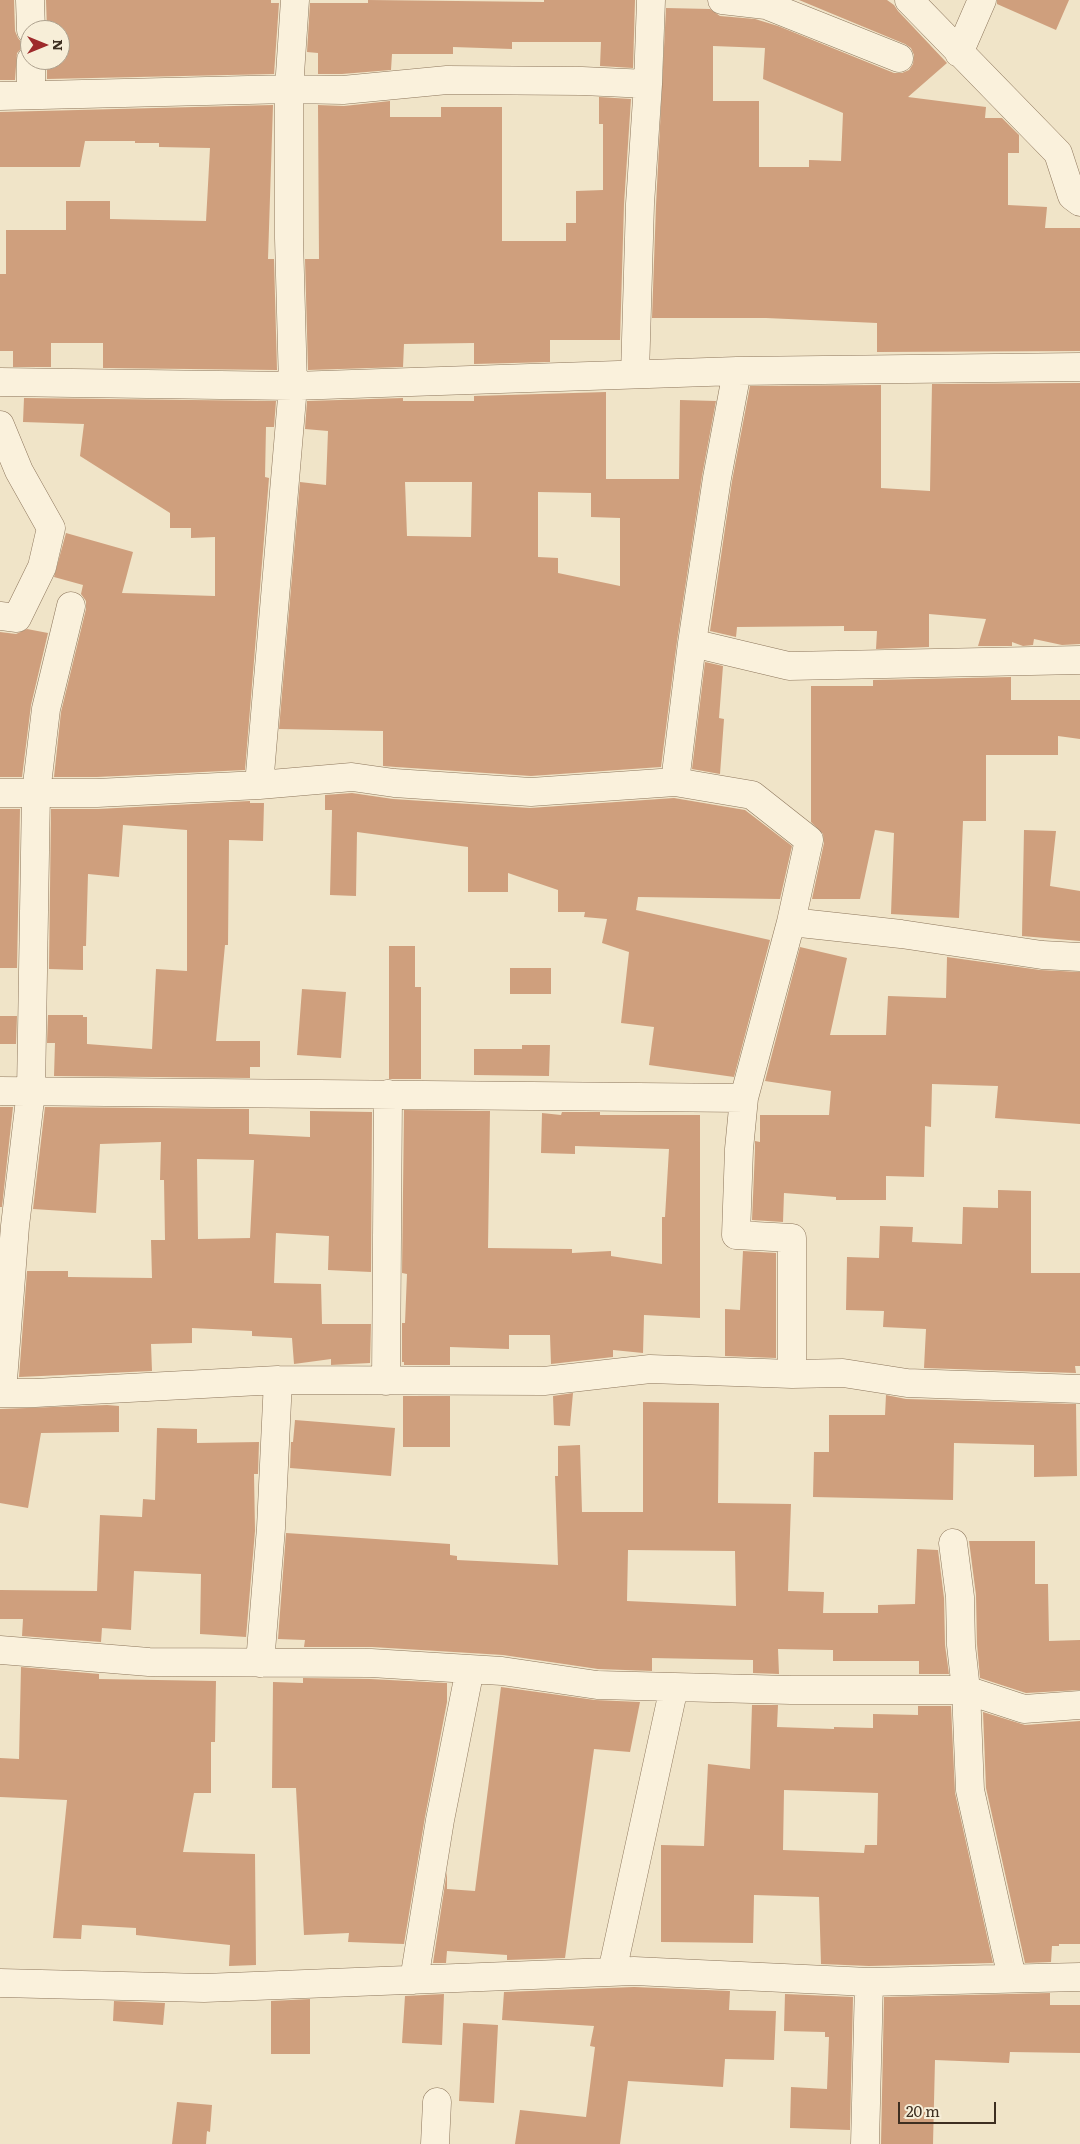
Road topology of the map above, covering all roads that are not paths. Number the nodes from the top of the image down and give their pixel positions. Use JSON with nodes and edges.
{"nodes":[{"id":1,"x":30,"y":0,"type":"edge"},
{"id":2,"x":295,"y":0,"type":"edge"},
{"id":3,"x":651,"y":0,"type":"edge"},
{"id":4,"x":722,"y":0,"type":"edge"},
{"id":5,"x":909,"y":0,"type":"edge"},
{"id":6,"x":982,"y":0,"type":"edge"},
{"id":7,"x":31,"y":20,"type":"edge"},
{"id":8,"x":959,"y":53,"type":"junction"},
{"id":9,"x":899,"y":58,"type":"dead end"},
{"id":10,"x":31,"y":70,"type":"edge"},
{"id":11,"x":648,"y":84,"type":"junction"},
{"id":12,"x":289,"y":89,"type":"junction"},
{"id":13,"x":31,"y":95,"type":"junction"},
{"id":14,"x":0,"y":96,"type":"edge"},
{"id":15,"x":1080,"y":202,"type":"edge"},
{"id":16,"x":1080,"y":367,"type":"edge"},
{"id":17,"x":737,"y":371,"type":"junction"},
{"id":18,"x":635,"y":374,"type":"junction"},
{"id":19,"x":0,"y":382,"type":"edge"},
{"id":20,"x":293,"y":386,"type":"junction"},
{"id":21,"x":0,"y":425,"type":"edge"},
{"id":22,"x":71,"y":606,"type":"dead end"},
{"id":23,"x":0,"y":616,"type":"edge"},
{"id":24,"x":692,"y":643,"type":"junction"},
{"id":25,"x":1080,"y":660,"type":"edge"},
{"id":26,"x":675,"y":782,"type":"junction"},
{"id":27,"x":259,"y":785,"type":"junction"},
{"id":28,"x":0,"y":793,"type":"edge"},
{"id":29,"x":36,"y":793,"type":"junction"},
{"id":30,"x":791,"y":922,"type":"junction"},
{"id":31,"x":1080,"y":957,"type":"edge"},
{"id":32,"x":0,"y":1091,"type":"edge"},
{"id":33,"x":31,"y":1091,"type":"junction"},
{"id":34,"x":388,"y":1094,"type":"junction"},
{"id":35,"x":744,"y":1098,"type":"junction"},
{"id":36,"x":792,"y":1374,"type":"junction"},
{"id":37,"x":278,"y":1380,"type":"junction"},
{"id":38,"x":386,"y":1381,"type":"junction"},
{"id":39,"x":1080,"y":1389,"type":"edge"},
{"id":40,"x":1,"y":1393,"type":"edge"},
{"id":41,"x":953,"y":1543,"type":"dead end"},
{"id":42,"x":0,"y":1650,"type":"edge"},
{"id":43,"x":260,"y":1663,"type":"junction"},
{"id":44,"x":470,"y":1669,"type":"junction"},
{"id":45,"x":674,"y":1687,"type":"junction"},
{"id":46,"x":966,"y":1690,"type":"junction"},
{"id":47,"x":1080,"y":1706,"type":"edge"},
{"id":48,"x":612,"y":1972,"type":"junction"},
{"id":49,"x":1080,"y":1977,"type":"edge"},
{"id":50,"x":1012,"y":1978,"type":"junction"},
{"id":51,"x":414,"y":1980,"type":"junction"},
{"id":52,"x":869,"y":1982,"type":"junction"},
{"id":53,"x":0,"y":1983,"type":"edge"},
{"id":54,"x":437,"y":2102,"type":"dead end"},
{"id":55,"x":435,"y":2144,"type":"edge"},
{"id":56,"x":865,"y":2144,"type":"edge"}],
"edges":[{"from":1,"to":7,"type":"street"},
{"from":2,"to":12,"type":"street"},
{"from":3,"to":11,"type":"street"},
{"from":4,"to":9,"type":"street"},
{"from":5,"to":8,"type":"street"},
{"from":6,"to":8,"type":"street"},
{"from":8,"to":15,"type":"street"},
{"from":10,"to":13,"type":"street"},
{"from":11,"to":12,"type":"street"},
{"from":11,"to":18,"type":"street"},
{"from":12,"to":13,"type":"street"},
{"from":12,"to":20,"type":"street"},
{"from":13,"to":14,"type":"street"},
{"from":16,"to":17,"type":"street"},
{"from":17,"to":18,"type":"street"},
{"from":17,"to":24,"type":"street"},
{"from":18,"to":20,"type":"street"},
{"from":19,"to":20,"type":"street"},
{"from":20,"to":27,"type":"street"},
{"from":21,"to":23,"type":"street"},
{"from":22,"to":29,"type":"street"},
{"from":24,"to":25,"type":"street"},
{"from":24,"to":26,"type":"street"},
{"from":26,"to":27,"type":"street"},
{"from":26,"to":30,"type":"street"},
{"from":27,"to":29,"type":"street"},
{"from":28,"to":29,"type":"street"},
{"from":29,"to":33,"type":"street"},
{"from":30,"to":31,"type":"street"},
{"from":30,"to":35,"type":"street"},
{"from":32,"to":33,"type":"street"},
{"from":33,"to":34,"type":"street"},
{"from":33,"to":40,"type":"street"},
{"from":34,"to":35,"type":"street"},
{"from":34,"to":38,"type":"street"},
{"from":35,"to":36,"type":"street"},
{"from":36,"to":38,"type":"street"},
{"from":36,"to":39,"type":"street"},
{"from":37,"to":38,"type":"street"},
{"from":37,"to":40,"type":"street"},
{"from":37,"to":43,"type":"street"},
{"from":41,"to":46,"type":"street"},
{"from":42,"to":43,"type":"street"},
{"from":43,"to":44,"type":"street"},
{"from":44,"to":45,"type":"street"},
{"from":44,"to":51,"type":"street"},
{"from":45,"to":46,"type":"street"},
{"from":45,"to":48,"type":"street"},
{"from":46,"to":47,"type":"street"},
{"from":46,"to":50,"type":"street"},
{"from":48,"to":51,"type":"street"},
{"from":48,"to":52,"type":"street"},
{"from":49,"to":50,"type":"street"},
{"from":50,"to":52,"type":"street"},
{"from":51,"to":53,"type":"street"},
{"from":52,"to":56,"type":"street"},
{"from":54,"to":55,"type":"street"}]}
